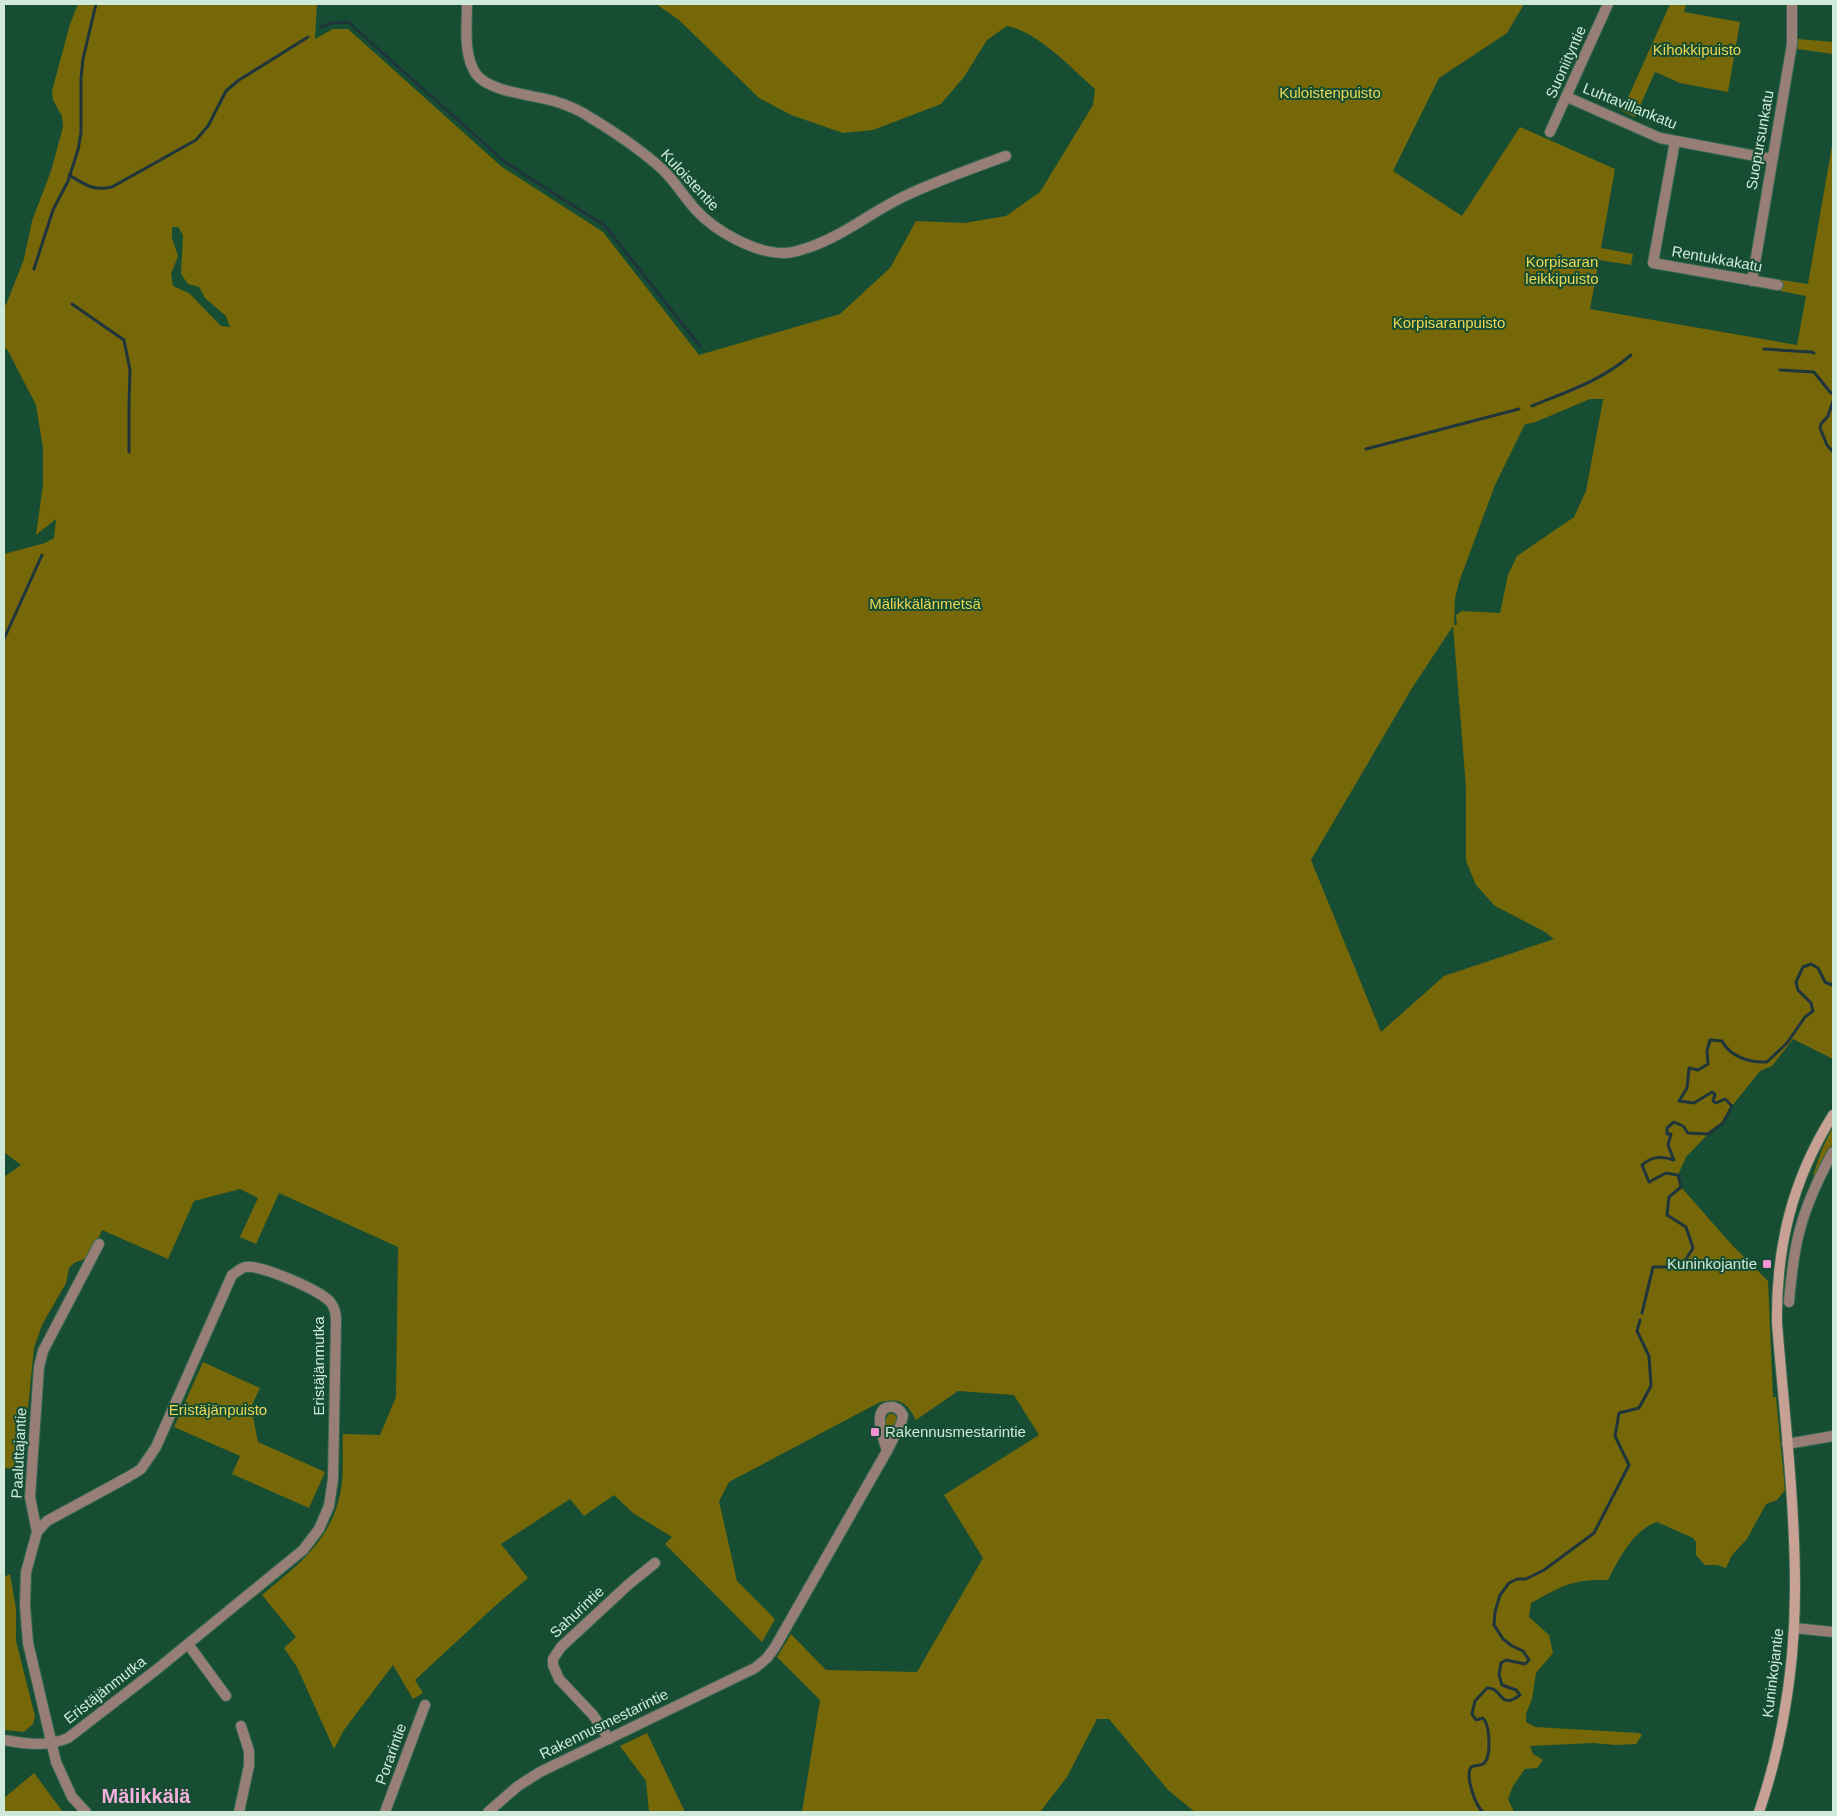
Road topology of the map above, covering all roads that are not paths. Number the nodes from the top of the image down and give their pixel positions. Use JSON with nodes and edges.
{"nodes":[{"id":1,"x":468,"y":4,"type":"edge"},
{"id":2,"x":1608,"y":4,"type":"edge"},
{"id":3,"x":1792,"y":4,"type":"edge"},
{"id":4,"x":1566,"y":96,"type":"junction"},
{"id":5,"x":1550,"y":132,"type":"dead end"},
{"id":6,"x":1675,"y":141,"type":"junction"},
{"id":7,"x":1006,"y":156,"type":"dead end"},
{"id":8,"x":1772,"y":159,"type":"junction"},
{"id":9,"x":1752,"y":281,"type":"junction"},
{"id":10,"x":1778,"y":285,"type":"dead end"},
{"id":11,"x":1833,"y":1115,"type":"edge"},
{"id":12,"x":1833,"y":1152,"type":"edge"},
{"id":13,"x":1791,"y":1208,"type":"junction"},
{"id":14,"x":1805,"y":1213,"type":"junction"},
{"id":15,"x":99,"y":1244,"type":"dead end"},
{"id":16,"x":1789,"y":1302,"type":"dead end"},
{"id":17,"x":1833,"y":1436,"type":"edge"},
{"id":18,"x":1787,"y":1444,"type":"junction"},
{"id":19,"x":887,"y":1451,"type":"dead end"},
{"id":20,"x":37,"y":1532,"type":"junction"},
{"id":21,"x":655,"y":1563,"type":"dead end"},
{"id":22,"x":1794,"y":1628,"type":"junction"},
{"id":23,"x":1833,"y":1632,"type":"edge"},
{"id":24,"x":188,"y":1644,"type":"junction"},
{"id":25,"x":226,"y":1696,"type":"dead end"},
{"id":26,"x":424,"y":1705,"type":"dead end"},
{"id":27,"x":241,"y":1726,"type":"dead end"},
{"id":28,"x":609,"y":1739,"type":"junction"},
{"id":29,"x":4,"y":1740,"type":"edge"},
{"id":30,"x":51,"y":1744,"type":"junction"},
{"id":31,"x":86,"y":1812,"type":"edge"},
{"id":32,"x":238,"y":1812,"type":"edge"},
{"id":33,"x":385,"y":1812,"type":"edge"},
{"id":34,"x":488,"y":1812,"type":"edge"},
{"id":35,"x":1759,"y":1812,"type":"edge"}],
"edges":[{"from":1,"to":7,"type":"street","name":"Kuloistentie"},
{"from":2,"to":4,"type":"street","name":"Suoniityntie"},
{"from":3,"to":8,"type":"street","name":"Suopursunkatu"},
{"from":4,"to":5,"type":"street","name":"Suoniityntie"},
{"from":4,"to":6,"type":"street","name":"Luhtavillankatu"},
{"from":6,"to":8,"type":"street","name":"Luhtavillankatu"},
{"from":6,"to":9,"type":"street","name":"Rentukkakatu"},
{"from":8,"to":9,"type":"street","name":"Suopursunkatu"},
{"from":9,"to":10,"type":"street","name":"Rentukkakatu"},
{"from":11,"to":13,"type":"main road","name":"Kuninkojantie"},
{"from":12,"to":14,"type":"street"},
{"from":13,"to":14,"type":"street"},
{"from":13,"to":18,"type":"main road","name":"Kuninkojantie"},
{"from":14,"to":16,"type":"street"},
{"from":15,"to":20,"type":"street","name":"Paaluttajantie"},
{"from":17,"to":18,"type":"street"},
{"from":18,"to":22,"type":"main road","name":"Kuninkojantie"},
{"from":19,"to":28,"type":"street","name":"Rakennusmestarintie"},
{"from":20,"to":24,"type":"street","name":"Eristäjänmutka"},
{"from":20,"to":30,"type":"street","name":"Paaluttajantie"},
{"from":21,"to":28,"type":"street","name":"Sahurintie"},
{"from":22,"to":23,"type":"street"},
{"from":22,"to":35,"type":"main road","name":"Kuninkojantie"},
{"from":24,"to":25,"type":"street"},
{"from":24,"to":30,"type":"street","name":"Eristäjänmutka"},
{"from":26,"to":33,"type":"street","name":"Porarintie"},
{"from":27,"to":32,"type":"street"},
{"from":28,"to":34,"type":"street","name":"Rakennusmestarintie"},
{"from":29,"to":30,"type":"street"},
{"from":30,"to":31,"type":"street","name":"Paaluttajantie"}]}
